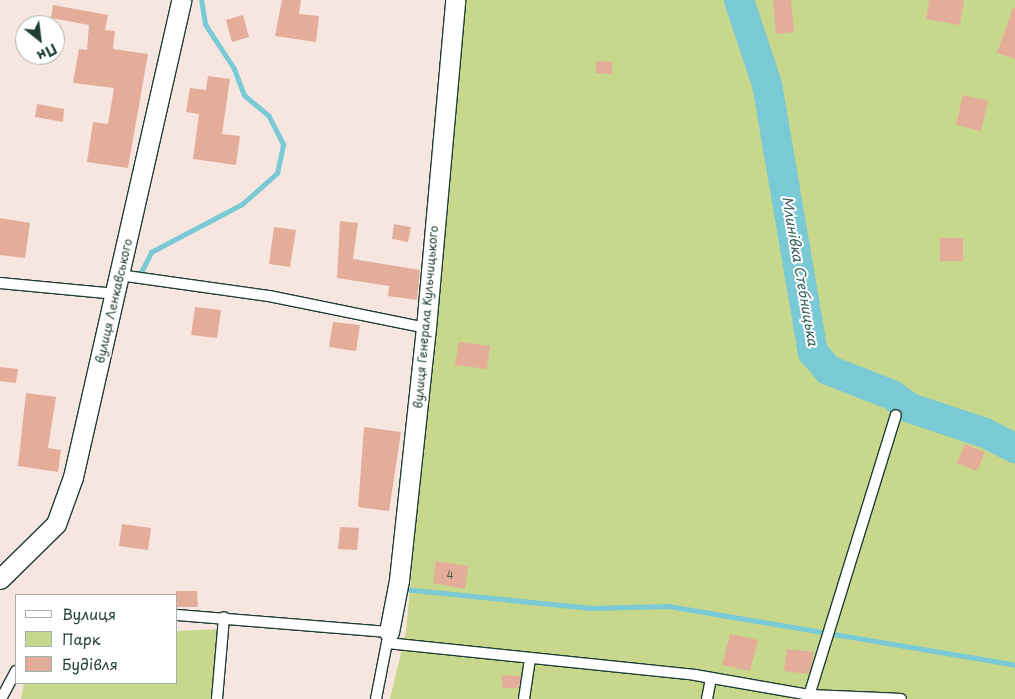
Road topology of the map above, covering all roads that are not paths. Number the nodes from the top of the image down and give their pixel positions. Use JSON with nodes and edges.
{"nodes":[{"id":1,"x":181,"y":0,"type":"edge"},
{"id":2,"x":455,"y":0,"type":"edge"},
{"id":3,"x":119,"y":275,"type":"junction"},
{"id":4,"x":0,"y":282,"type":"edge"},
{"id":5,"x":116,"y":294,"type":"junction"},
{"id":6,"x":426,"y":328,"type":"junction"},
{"id":7,"x":896,"y":415,"type":"dead end"},
{"id":8,"x":0,"y":579,"type":"edge"},
{"id":9,"x":178,"y":615,"type":"edge"},
{"id":10,"x":224,"y":617,"type":"junction"},
{"id":11,"x":388,"y":638,"type":"junction"},
{"id":12,"x":530,"y":659,"type":"junction"},
{"id":13,"x":15,"y":674,"type":"edge"},
{"id":14,"x":711,"y":678,"type":"junction"},
{"id":15,"x":809,"y":697,"type":"edge"},
{"id":16,"x":863,"y":698,"type":"edge"},
{"id":17,"x":1,"y":699,"type":"edge"},
{"id":18,"x":217,"y":699,"type":"edge"},
{"id":19,"x":376,"y":699,"type":"edge"},
{"id":20,"x":524,"y":699,"type":"edge"},
{"id":21,"x":706,"y":699,"type":"edge"},
{"id":22,"x":901,"y":699,"type":"edge"}],
"edges":[{"from":1,"to":3,"type":"street","name":"вулиця Ленкавського"},
{"from":2,"to":6,"type":"street","name":"вулиця Генерала Кульчицького"},
{"from":3,"to":5,"type":"street","name":"вулиця Ленкавського"},
{"from":3,"to":6,"type":"lane"},
{"from":4,"to":5,"type":"lane"},
{"from":5,"to":8,"type":"street","name":"вулиця Ленкавського"},
{"from":6,"to":11,"type":"street","name":"вулиця Генерала Кульчицького"},
{"from":7,"to":15,"type":"lane"},
{"from":9,"to":10,"type":"lane"},
{"from":10,"to":11,"type":"lane"},
{"from":10,"to":18,"type":"lane"},
{"from":11,"to":12,"type":"lane"},
{"from":11,"to":19,"type":"lane"},
{"from":12,"to":14,"type":"lane"},
{"from":12,"to":20,"type":"lane"},
{"from":13,"to":17,"type":"lane"},
{"from":14,"to":15,"type":"lane"},
{"from":14,"to":21,"type":"lane"},
{"from":15,"to":16,"type":"lane"},
{"from":16,"to":22,"type":"lane"}]}
